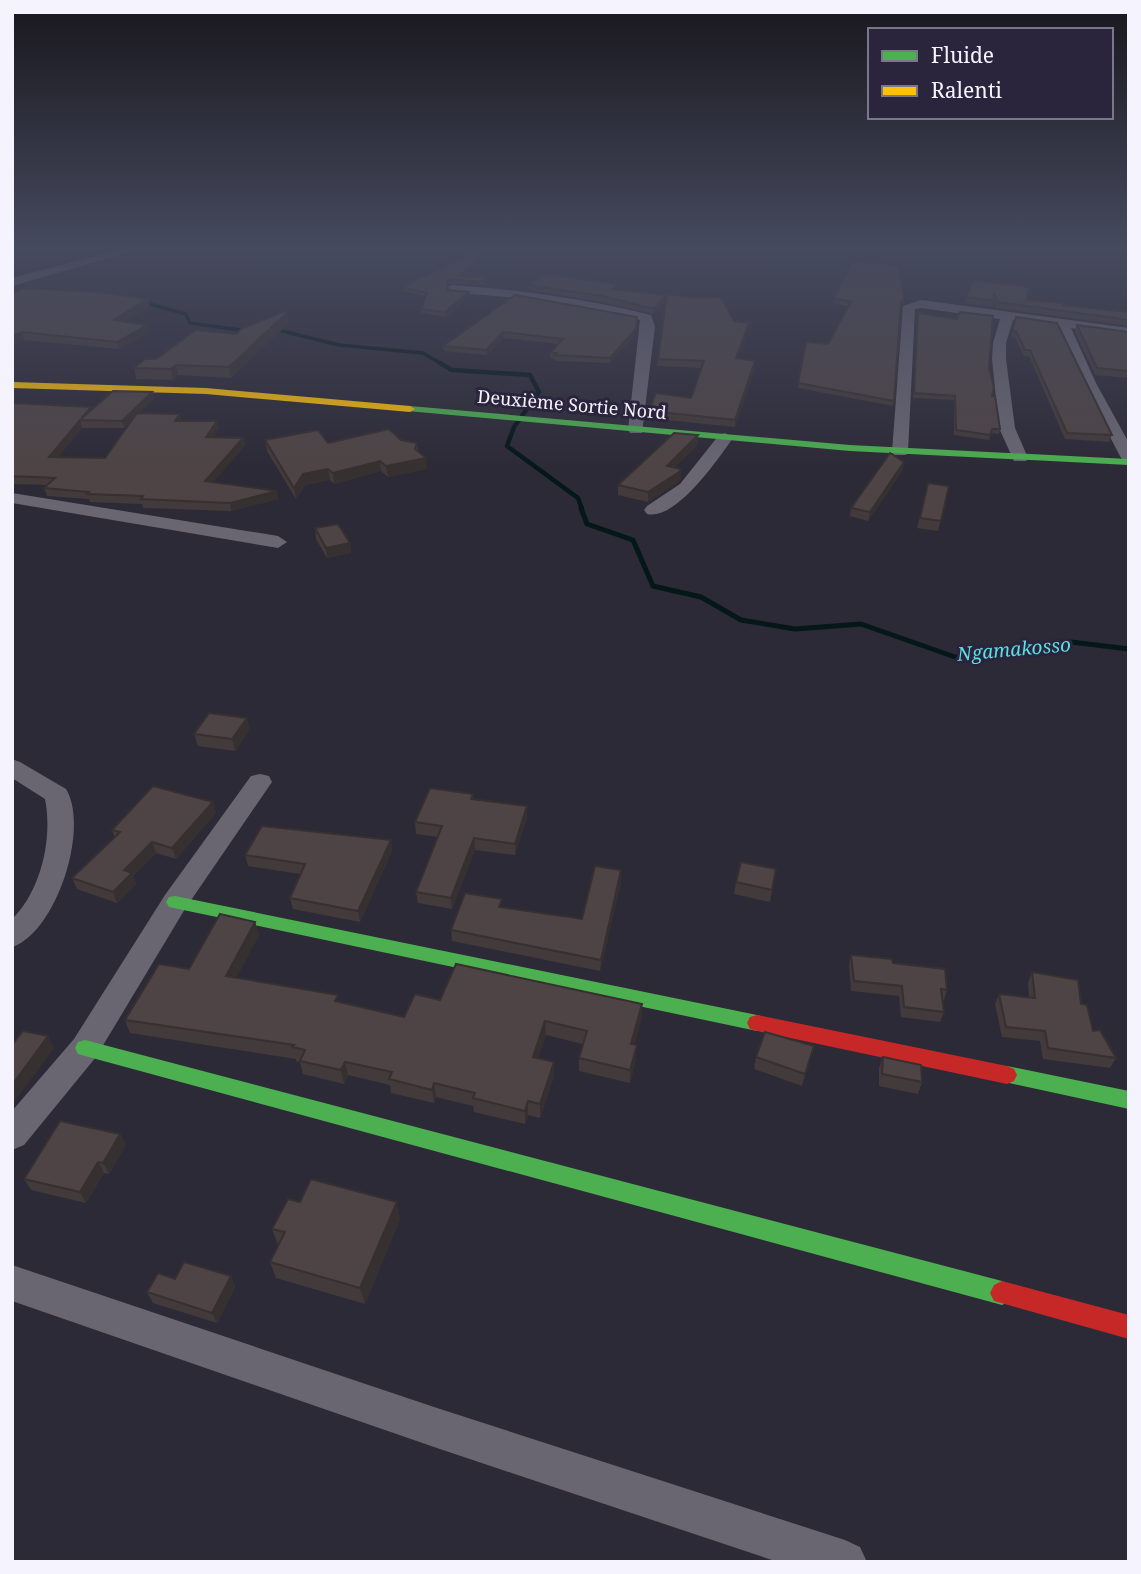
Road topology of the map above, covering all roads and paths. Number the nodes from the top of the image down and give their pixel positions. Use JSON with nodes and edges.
{"nodes":[{"id":1,"x":647,"y":322,"type":"edge"},
{"id":2,"x":908,"y":322,"type":"edge"},
{"id":3,"x":1006,"y":322,"type":"edge"},
{"id":4,"x":1054,"y":322,"type":"edge"},
{"id":5,"x":1063,"y":324,"type":"junction"},
{"id":6,"x":1129,"y":332,"type":"edge"},
{"id":7,"x":12,"y":385,"type":"edge"},
{"id":8,"x":636,"y":430,"type":"junction"},
{"id":9,"x":725,"y":438,"type":"junction"},
{"id":10,"x":900,"y":452,"type":"junction"},
{"id":11,"x":1020,"y":458,"type":"junction"},
{"id":12,"x":1129,"y":460,"type":"edge"},
{"id":13,"x":12,"y":498,"type":"edge"},
{"id":14,"x":653,"y":510,"type":"dead end"},
{"id":15,"x":278,"y":542,"type":"dead end"},
{"id":16,"x":12,"y":767,"type":"edge"},
{"id":17,"x":260,"y":782,"type":"dead end"},
{"id":18,"x":175,"y":902,"type":"junction"},
{"id":19,"x":12,"y":936,"type":"edge"},
{"id":20,"x":85,"y":1048,"type":"junction"},
{"id":21,"x":1129,"y":1100,"type":"edge"},
{"id":22,"x":12,"y":1135,"type":"edge"},
{"id":23,"x":12,"y":1283,"type":"edge"},
{"id":24,"x":1129,"y":1327,"type":"edge"},
{"id":25,"x":845,"y":1562,"type":"edge"}],
"edges":[{"from":1,"to":8,"type":"street"},
{"from":2,"to":10,"type":"street"},
{"from":3,"to":11,"type":"street"},
{"from":4,"to":5,"type":"street"},
{"from":5,"to":6,"type":"street"},
{"from":5,"to":12,"type":"street"},
{"from":7,"to":8,"type":"main road","name":"Deuxième Sortie Nord"},
{"from":8,"to":9,"type":"main road","name":"Deuxième Sortie Nord"},
{"from":9,"to":10,"type":"main road","name":"Deuxième Sortie Nord"},
{"from":9,"to":14,"type":"street"},
{"from":10,"to":11,"type":"main road","name":"Deuxième Sortie Nord"},
{"from":11,"to":12,"type":"main road","name":"Deuxième Sortie Nord"},
{"from":13,"to":15,"type":"street"},
{"from":16,"to":19,"type":"street"},
{"from":17,"to":18,"type":"street"},
{"from":18,"to":20,"type":"street"},
{"from":18,"to":21,"type":"main road"},
{"from":20,"to":22,"type":"street"},
{"from":20,"to":24,"type":"main road"},
{"from":23,"to":25,"type":"street"}]}
